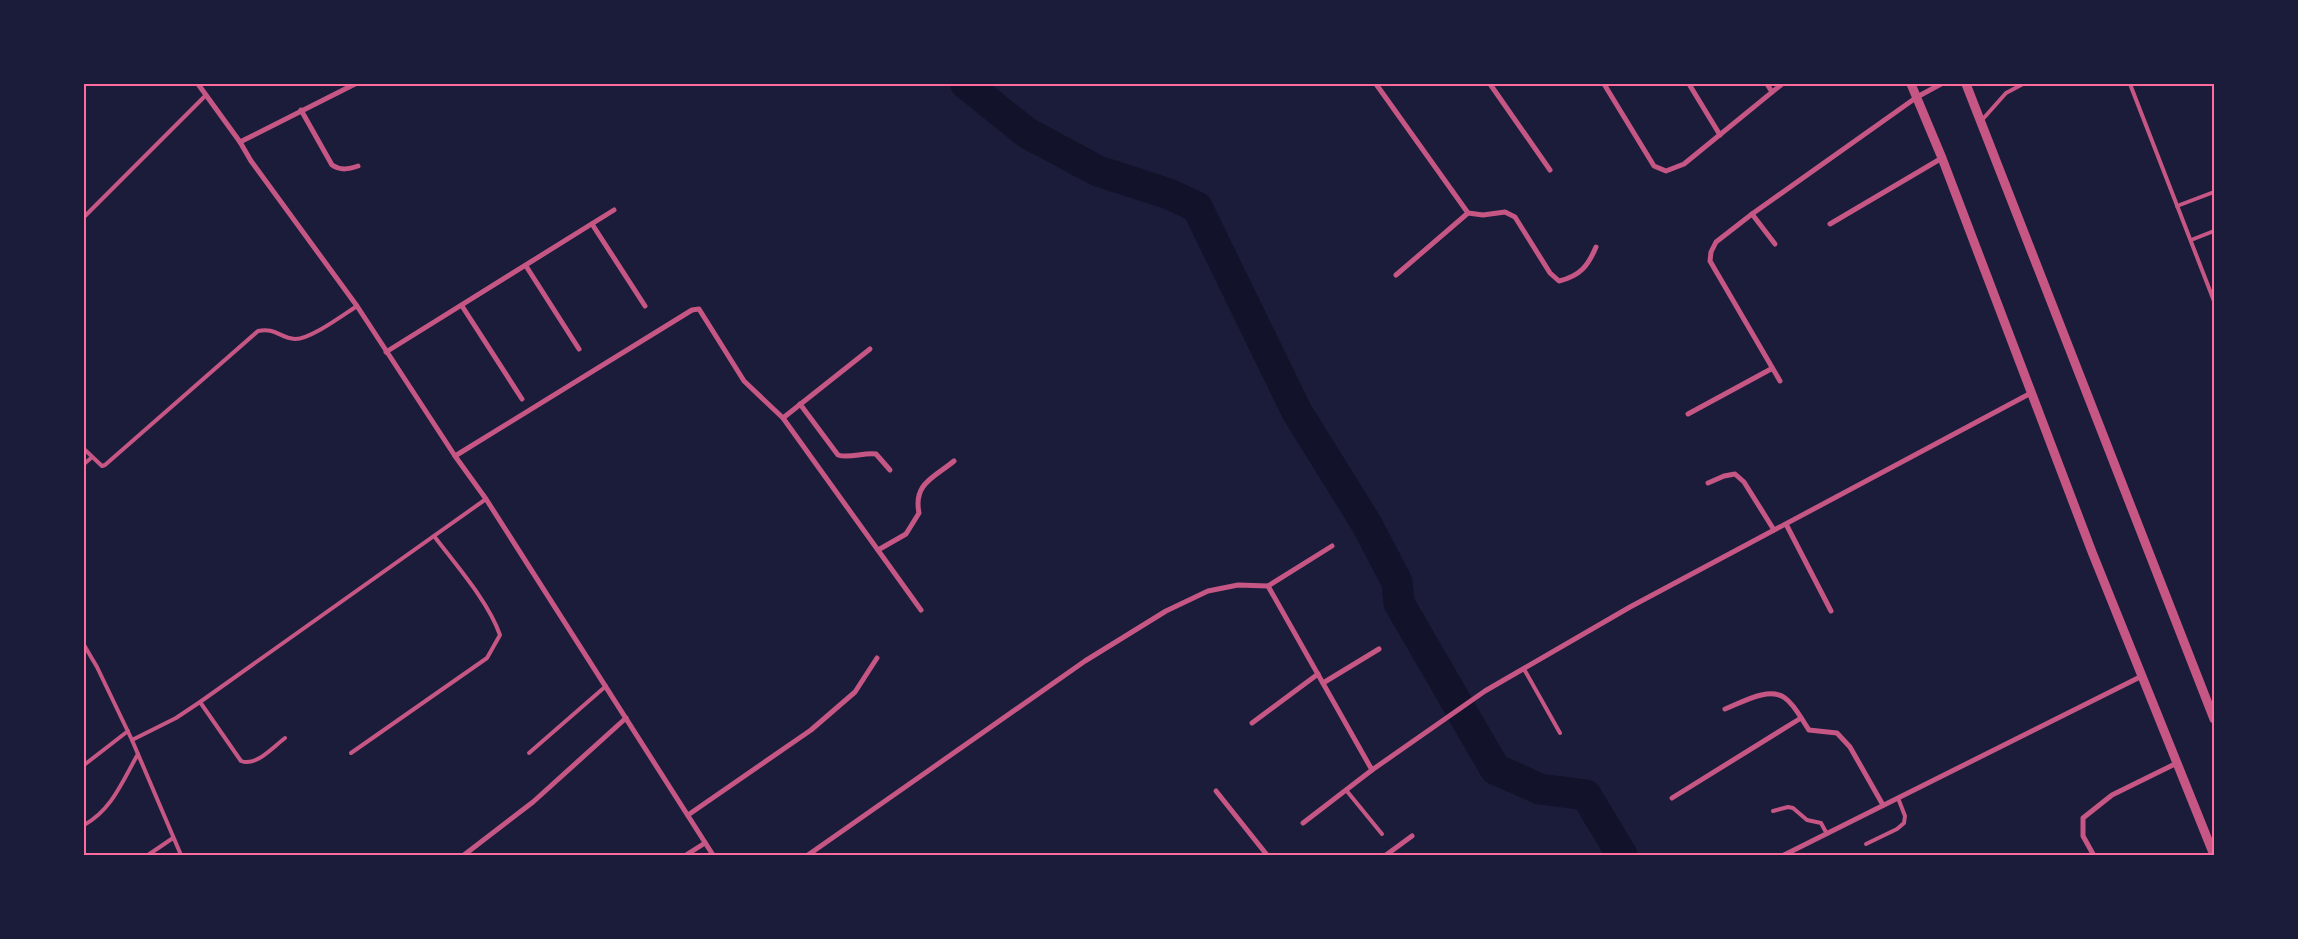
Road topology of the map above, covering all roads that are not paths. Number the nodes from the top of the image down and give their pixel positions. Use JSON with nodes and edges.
{"nodes":[{"id":1,"x":198,"y":84,"type":"edge"},
{"id":2,"x":355,"y":84,"type":"edge"},
{"id":3,"x":1376,"y":84,"type":"edge"},
{"id":4,"x":1490,"y":84,"type":"edge"},
{"id":5,"x":1604,"y":84,"type":"edge"},
{"id":6,"x":1690,"y":84,"type":"edge"},
{"id":7,"x":1767,"y":84,"type":"edge"},
{"id":8,"x":1782,"y":84,"type":"edge"},
{"id":9,"x":1912,"y":84,"type":"edge"},
{"id":10,"x":1941,"y":84,"type":"edge"},
{"id":11,"x":1966,"y":84,"type":"edge"},
{"id":12,"x":2023,"y":84,"type":"edge"},
{"id":13,"x":2130,"y":84,"type":"edge"},
{"id":14,"x":1772,"y":92,"type":"junction"},
{"id":15,"x":206,"y":95,"type":"junction"},
{"id":16,"x":1917,"y":97,"type":"junction"},
{"id":17,"x":301,"y":110,"type":"junction"},
{"id":18,"x":1981,"y":122,"type":"junction"},
{"id":19,"x":1720,"y":135,"type":"junction"},
{"id":20,"x":240,"y":142,"type":"junction"},
{"id":21,"x":1942,"y":158,"type":"junction"},
{"id":22,"x":358,"y":166,"type":"dead end"},
{"id":23,"x":1550,"y":170,"type":"dead end"},
{"id":24,"x":2214,"y":192,"type":"edge"},
{"id":25,"x":2177,"y":206,"type":"junction"},
{"id":26,"x":614,"y":210,"type":"dead end"},
{"id":27,"x":1468,"y":213,"type":"junction"},
{"id":28,"x":1752,"y":214,"type":"junction"},
{"id":29,"x":84,"y":217,"type":"edge"},
{"id":30,"x":592,"y":224,"type":"junction"},
{"id":31,"x":1830,"y":224,"type":"dead end"},
{"id":32,"x":2214,"y":231,"type":"edge"},
{"id":33,"x":2191,"y":240,"type":"junction"},
{"id":34,"x":1775,"y":244,"type":"dead end"},
{"id":35,"x":1596,"y":247,"type":"dead end"},
{"id":36,"x":526,"y":266,"type":"junction"},
{"id":37,"x":1396,"y":275,"type":"dead end"},
{"id":38,"x":2214,"y":301,"type":"edge"},
{"id":39,"x":357,"y":306,"type":"junction"},
{"id":40,"x":462,"y":306,"type":"junction"},
{"id":41,"x":645,"y":306,"type":"dead end"},
{"id":42,"x":579,"y":349,"type":"dead end"},
{"id":43,"x":870,"y":349,"type":"dead end"},
{"id":44,"x":386,"y":352,"type":"junction"},
{"id":45,"x":1771,"y":369,"type":"junction"},
{"id":46,"x":1780,"y":381,"type":"dead end"},
{"id":47,"x":2031,"y":393,"type":"junction"},
{"id":48,"x":522,"y":399,"type":"dead end"},
{"id":49,"x":800,"y":404,"type":"junction"},
{"id":50,"x":1688,"y":414,"type":"dead end"},
{"id":51,"x":783,"y":418,"type":"junction"},
{"id":52,"x":84,"y":449,"type":"edge"},
{"id":53,"x":455,"y":456,"type":"junction"},
{"id":54,"x":91,"y":458,"type":"junction"},
{"id":55,"x":954,"y":461,"type":"dead end"},
{"id":56,"x":84,"y":464,"type":"edge"},
{"id":57,"x":890,"y":470,"type":"dead end"},
{"id":58,"x":1708,"y":483,"type":"dead end"},
{"id":59,"x":486,"y":499,"type":"junction"},
{"id":60,"x":1786,"y":524,"type":"junction"},
{"id":61,"x":1774,"y":530,"type":"junction"},
{"id":62,"x":434,"y":536,"type":"junction"},
{"id":63,"x":1332,"y":546,"type":"dead end"},
{"id":64,"x":878,"y":550,"type":"junction"},
{"id":65,"x":1268,"y":586,"type":"junction"},
{"id":66,"x":922,"y":610,"type":"dead end"},
{"id":67,"x":1831,"y":611,"type":"dead end"},
{"id":68,"x":84,"y":645,"type":"edge"},
{"id":69,"x":1379,"y":649,"type":"dead end"},
{"id":70,"x":877,"y":658,"type":"dead end"},
{"id":71,"x":1524,"y":669,"type":"junction"},
{"id":72,"x":1318,"y":674,"type":"junction"},
{"id":73,"x":2142,"y":676,"type":"junction"},
{"id":74,"x":1323,"y":683,"type":"junction"},
{"id":75,"x":606,"y":686,"type":"junction"},
{"id":76,"x":200,"y":702,"type":"junction"},
{"id":77,"x":1725,"y":709,"type":"dead end"},
{"id":78,"x":626,"y":718,"type":"junction"},
{"id":79,"x":1801,"y":718,"type":"junction"},
{"id":80,"x":2214,"y":719,"type":"edge"},
{"id":81,"x":1252,"y":723,"type":"dead end"},
{"id":82,"x":128,"y":732,"type":"junction"},
{"id":83,"x":1560,"y":733,"type":"dead end"},
{"id":84,"x":285,"y":738,"type":"dead end"},
{"id":85,"x":132,"y":740,"type":"junction"},
{"id":86,"x":351,"y":753,"type":"dead end"},
{"id":87,"x":529,"y":753,"type":"dead end"},
{"id":88,"x":138,"y":754,"type":"junction"},
{"id":89,"x":2177,"y":763,"type":"junction"},
{"id":90,"x":84,"y":765,"type":"edge"},
{"id":91,"x":1372,"y":770,"type":"junction"},
{"id":92,"x":1346,"y":790,"type":"junction"},
{"id":93,"x":1216,"y":791,"type":"dead end"},
{"id":94,"x":1672,"y":798,"type":"dead end"},
{"id":95,"x":1898,"y":798,"type":"junction"},
{"id":96,"x":1883,"y":805,"type":"junction"},
{"id":97,"x":1773,"y":811,"type":"dead end"},
{"id":98,"x":688,"y":815,"type":"junction"},
{"id":99,"x":1303,"y":823,"type":"dead end"},
{"id":100,"x":84,"y":825,"type":"edge"},
{"id":101,"x":1382,"y":834,"type":"dead end"},
{"id":102,"x":1827,"y":834,"type":"junction"},
{"id":103,"x":1412,"y":836,"type":"dead end"},
{"id":104,"x":173,"y":838,"type":"junction"},
{"id":105,"x":705,"y":843,"type":"junction"},
{"id":106,"x":1866,"y":844,"type":"dead end"},
{"id":107,"x":1795,"y":853,"type":"edge"},
{"id":108,"x":2093,"y":854,"type":"edge"},
{"id":109,"x":148,"y":855,"type":"edge"},
{"id":110,"x":181,"y":855,"type":"edge"},
{"id":111,"x":464,"y":855,"type":"edge"},
{"id":112,"x":686,"y":855,"type":"edge"},
{"id":113,"x":712,"y":855,"type":"edge"},
{"id":114,"x":808,"y":855,"type":"edge"},
{"id":115,"x":1267,"y":855,"type":"edge"},
{"id":116,"x":1386,"y":855,"type":"edge"},
{"id":117,"x":1784,"y":855,"type":"edge"},
{"id":118,"x":2214,"y":855,"type":"edge"}],
"edges":[{"from":1,"to":15,"type":"street"},
{"from":2,"to":17,"type":"street"},
{"from":3,"to":27,"type":"street"},
{"from":4,"to":23,"type":"street"},
{"from":5,"to":19,"type":"street"},
{"from":6,"to":19,"type":"street"},
{"from":7,"to":14,"type":"street"},
{"from":8,"to":14,"type":"street"},
{"from":9,"to":16,"type":"street"},
{"from":10,"to":16,"type":"street"},
{"from":11,"to":18,"type":"street"},
{"from":12,"to":18,"type":"lane"},
{"from":13,"to":25,"type":"lane"},
{"from":14,"to":19,"type":"street"},
{"from":15,"to":20,"type":"street"},
{"from":15,"to":29,"type":"lane"},
{"from":16,"to":21,"type":"street"},
{"from":16,"to":28,"type":"street"},
{"from":17,"to":20,"type":"street"},
{"from":17,"to":22,"type":"street"},
{"from":18,"to":80,"type":"street"},
{"from":20,"to":39,"type":"street"},
{"from":21,"to":31,"type":"street"},
{"from":21,"to":47,"type":"street"},
{"from":24,"to":25,"type":"lane"},
{"from":25,"to":33,"type":"lane"},
{"from":26,"to":30,"type":"street"},
{"from":27,"to":35,"type":"street"},
{"from":27,"to":37,"type":"street"},
{"from":28,"to":34,"type":"street"},
{"from":28,"to":45,"type":"street"},
{"from":30,"to":36,"type":"street"},
{"from":30,"to":41,"type":"street"},
{"from":32,"to":33,"type":"lane"},
{"from":33,"to":38,"type":"lane"},
{"from":36,"to":40,"type":"street"},
{"from":36,"to":42,"type":"street"},
{"from":39,"to":44,"type":"street"},
{"from":39,"to":54,"type":"lane"},
{"from":40,"to":44,"type":"street"},
{"from":40,"to":48,"type":"street"},
{"from":43,"to":49,"type":"street"},
{"from":44,"to":53,"type":"street"},
{"from":45,"to":46,"type":"street"},
{"from":45,"to":50,"type":"street"},
{"from":47,"to":60,"type":"street"},
{"from":47,"to":73,"type":"street"},
{"from":49,"to":51,"type":"street"},
{"from":49,"to":57,"type":"street"},
{"from":51,"to":53,"type":"street"},
{"from":51,"to":64,"type":"street"},
{"from":52,"to":54,"type":"lane"},
{"from":53,"to":59,"type":"street"},
{"from":54,"to":56,"type":"lane"},
{"from":55,"to":64,"type":"street"},
{"from":58,"to":61,"type":"street"},
{"from":59,"to":62,"type":"lane"},
{"from":59,"to":75,"type":"street"},
{"from":60,"to":61,"type":"street"},
{"from":60,"to":67,"type":"street"},
{"from":61,"to":71,"type":"street"},
{"from":62,"to":76,"type":"lane"},
{"from":62,"to":86,"type":"lane"},
{"from":63,"to":65,"type":"street"},
{"from":64,"to":66,"type":"street"},
{"from":65,"to":72,"type":"street"},
{"from":65,"to":114,"type":"street"},
{"from":68,"to":82,"type":"lane"},
{"from":69,"to":74,"type":"street"},
{"from":70,"to":98,"type":"street"},
{"from":71,"to":83,"type":"lane"},
{"from":71,"to":91,"type":"street"},
{"from":72,"to":74,"type":"street"},
{"from":72,"to":81,"type":"street"},
{"from":73,"to":89,"type":"street"},
{"from":73,"to":95,"type":"street"},
{"from":74,"to":91,"type":"street"},
{"from":75,"to":78,"type":"street"},
{"from":75,"to":87,"type":"lane"},
{"from":76,"to":84,"type":"lane"},
{"from":76,"to":85,"type":"lane"},
{"from":77,"to":79,"type":"street"},
{"from":78,"to":98,"type":"street"},
{"from":78,"to":111,"type":"street"},
{"from":79,"to":94,"type":"street"},
{"from":79,"to":96,"type":"street"},
{"from":82,"to":85,"type":"lane"},
{"from":82,"to":90,"type":"lane"},
{"from":85,"to":88,"type":"lane"},
{"from":88,"to":100,"type":"lane"},
{"from":88,"to":104,"type":"lane"},
{"from":89,"to":108,"type":"street"},
{"from":89,"to":118,"type":"street"},
{"from":91,"to":92,"type":"street"},
{"from":92,"to":99,"type":"street"},
{"from":92,"to":101,"type":"lane"},
{"from":93,"to":115,"type":"street"},
{"from":95,"to":96,"type":"street"},
{"from":95,"to":106,"type":"lane"},
{"from":96,"to":102,"type":"street"},
{"from":97,"to":102,"type":"lane"},
{"from":98,"to":105,"type":"street"},
{"from":102,"to":107,"type":"street"},
{"from":103,"to":116,"type":"street"},
{"from":104,"to":109,"type":"lane"},
{"from":104,"to":110,"type":"lane"},
{"from":105,"to":112,"type":"street"},
{"from":105,"to":113,"type":"street"},
{"from":107,"to":117,"type":"street"}]}
